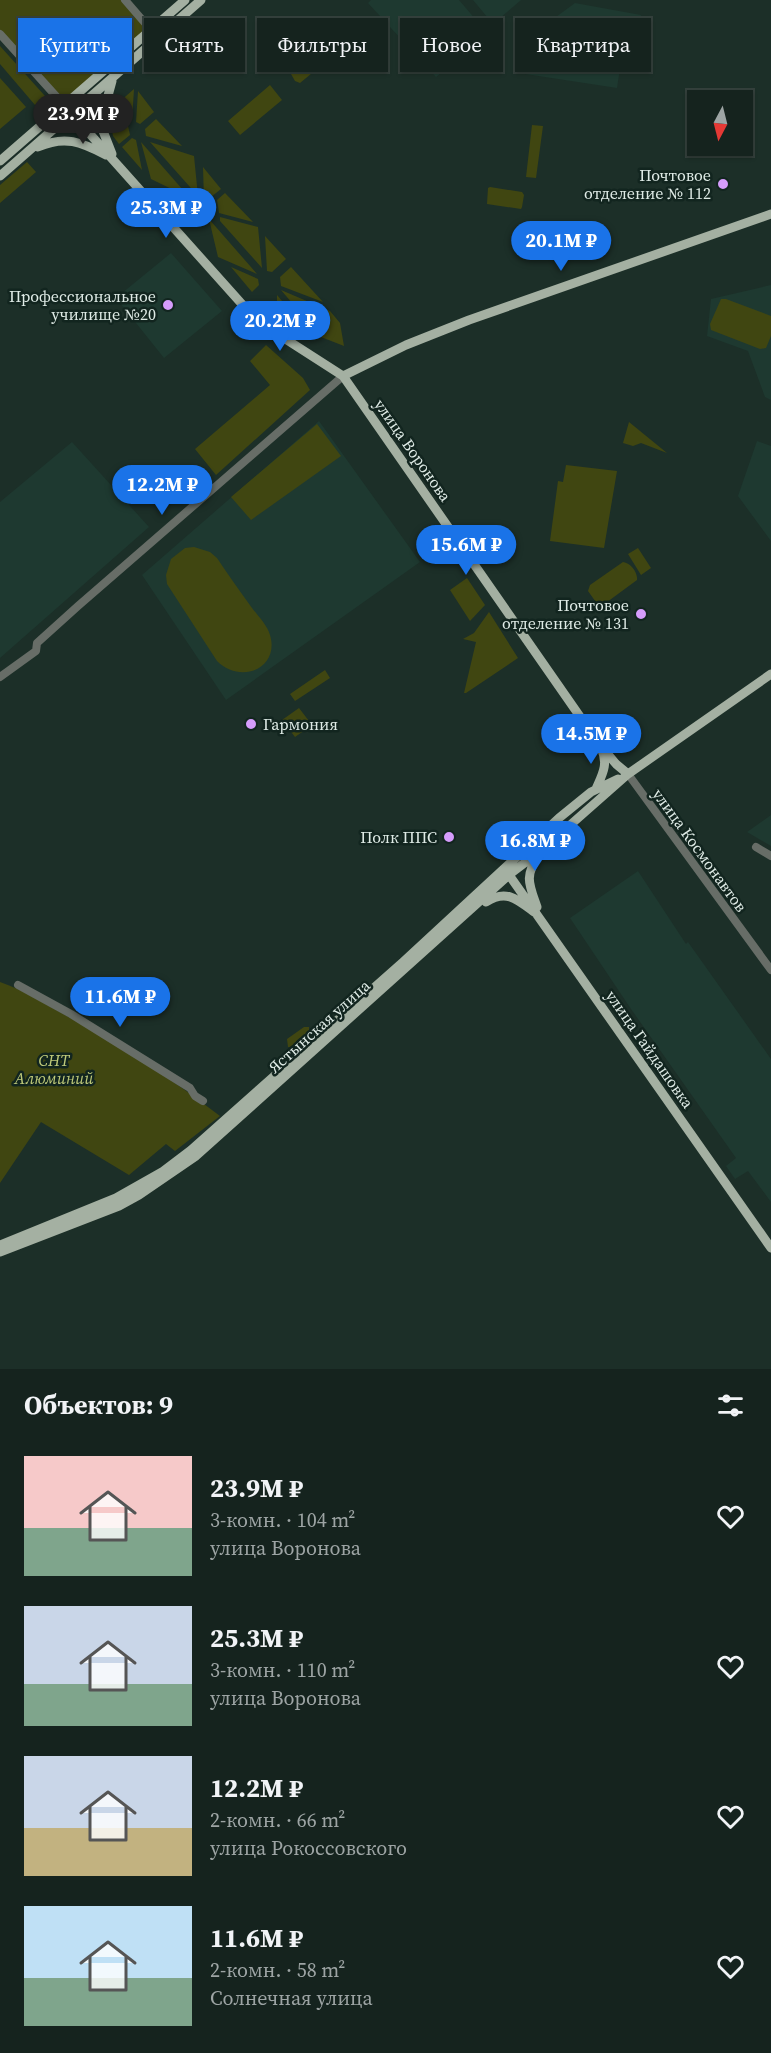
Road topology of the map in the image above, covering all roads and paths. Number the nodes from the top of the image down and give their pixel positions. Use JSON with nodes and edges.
{"nodes":[{"id":1,"x":125,"y":0,"type":"edge"},
{"id":2,"x":185,"y":0,"type":"edge"},
{"id":3,"x":201,"y":0,"type":"edge"},
{"id":4,"x":169,"y":18,"type":"edge"},
{"id":5,"x":177,"y":18,"type":"edge"},
{"id":6,"x":144,"y":22,"type":"edge"},
{"id":7,"x":0,"y":34,"type":"edge"},
{"id":8,"x":144,"y":43,"type":"edge"},
{"id":9,"x":144,"y":45,"type":"edge"},
{"id":10,"x":114,"y":76,"type":"junction"},
{"id":11,"x":64,"y":105,"type":"junction"},
{"id":12,"x":72,"y":113,"type":"junction"},
{"id":13,"x":23,"y":156,"type":"junction"},
{"id":14,"x":114,"y":159,"type":"junction"},
{"id":15,"x":0,"y":161,"type":"edge"},
{"id":16,"x":0,"y":176,"type":"edge"},
{"id":17,"x":771,"y":214,"type":"edge"},
{"id":18,"x":343,"y":375,"type":"junction"},
{"id":19,"x":771,"y":674,"type":"edge"},
{"id":20,"x":0,"y":677,"type":"edge"},
{"id":21,"x":597,"y":741,"type":"junction"},
{"id":22,"x":628,"y":774,"type":"junction"},
{"id":23,"x":596,"y":789,"type":"junction"},
{"id":24,"x":756,"y":847,"type":"dead end"},
{"id":25,"x":543,"y":849,"type":"junction"},
{"id":26,"x":771,"y":856,"type":"edge"},
{"id":27,"x":507,"y":871,"type":"junction"},
{"id":28,"x":464,"y":917,"type":"junction"},
{"id":29,"x":541,"y":917,"type":"junction"},
{"id":30,"x":771,"y":970,"type":"edge"},
{"id":31,"x":18,"y":985,"type":"dead end"},
{"id":32,"x":203,"y":1101,"type":"dead end"},
{"id":33,"x":0,"y":1245,"type":"edge"},
{"id":34,"x":771,"y":1248,"type":"edge"},
{"id":35,"x":0,"y":1252,"type":"edge"}],
"edges":[{"from":1,"to":6,"type":"street"},
{"from":2,"to":4,"type":"main road"},
{"from":3,"to":5,"type":"main road"},
{"from":7,"to":11,"type":"street"},
{"from":8,"to":11,"type":"main road"},
{"from":9,"to":10,"type":"main road"},
{"from":10,"to":12,"type":"main road"},
{"from":10,"to":14,"type":"main road"},
{"from":11,"to":12,"type":"main road","name":"улица Воронова"},
{"from":11,"to":15,"type":"main road"},
{"from":12,"to":13,"type":"main road"},
{"from":12,"to":14,"type":"main road","name":"улица Воронова"},
{"from":13,"to":14,"type":"main road"},
{"from":13,"to":16,"type":"main road"},
{"from":14,"to":18,"type":"main road","name":"улица Воронова"},
{"from":17,"to":18,"type":"main road"},
{"from":18,"to":20,"type":"street"},
{"from":18,"to":21,"type":"main road","name":"улица Воронова"},
{"from":19,"to":22,"type":"main road","name":"Ястынская улица"},
{"from":21,"to":22,"type":"main road","name":"улица Воронова"},
{"from":21,"to":23,"type":"main road"},
{"from":22,"to":23,"type":"main road","name":"Ястынская улица"},
{"from":22,"to":25,"type":"main road","name":"Ястынская улица"},
{"from":22,"to":30,"type":"street","name":"улица Космонавтов"},
{"from":23,"to":27,"type":"main road","name":"Ястынская улица"},
{"from":24,"to":26,"type":"street"},
{"from":25,"to":27,"type":"main road","name":"Ястынская улица"},
{"from":25,"to":29,"type":"main road"},
{"from":27,"to":28,"type":"main road","name":"Ястынская улица"},
{"from":27,"to":29,"type":"main road","name":"улица Гайдашовка"},
{"from":27,"to":33,"type":"main road","name":"Ястынская улица"},
{"from":28,"to":29,"type":"main road"},
{"from":28,"to":35,"type":"main road","name":"Ястынская улица"},
{"from":29,"to":34,"type":"main road","name":"улица Гайдашовка"},
{"from":31,"to":32,"type":"street"}]}
